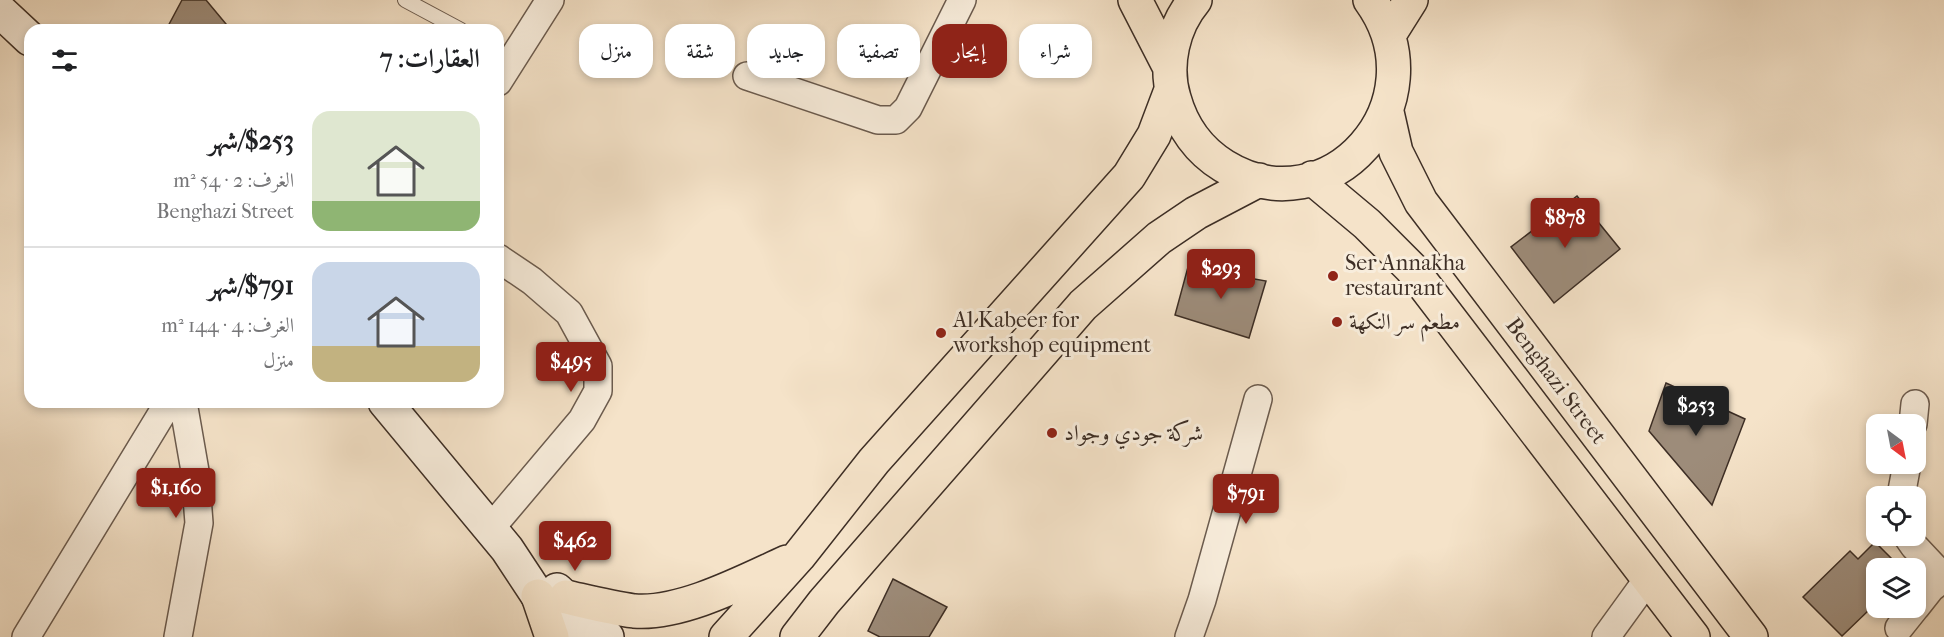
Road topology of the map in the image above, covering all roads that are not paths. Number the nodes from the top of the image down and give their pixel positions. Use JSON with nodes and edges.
{"nodes":[{"id":1,"x":405,"y":0,"type":"edge"},
{"id":2,"x":550,"y":0,"type":"edge"},
{"id":3,"x":962,"y":0,"type":"edge"},
{"id":4,"x":1135,"y":0,"type":"edge"},
{"id":5,"x":1195,"y":0,"type":"edge"},
{"id":6,"x":1370,"y":0,"type":"edge"},
{"id":7,"x":1411,"y":0,"type":"edge"},
{"id":8,"x":0,"y":11,"type":"edge"},
{"id":9,"x":450,"y":24,"type":"edge"},
{"id":10,"x":24,"y":33,"type":"edge"},
{"id":11,"x":1389,"y":35,"type":"junction"},
{"id":12,"x":506,"y":54,"type":"edge"},
{"id":13,"x":753,"y":78,"type":"edge"},
{"id":14,"x":1171,"y":79,"type":"junction"},
{"id":15,"x":1387,"y":112,"type":"junction"},
{"id":16,"x":1312,"y":178,"type":"junction"},
{"id":17,"x":1258,"y":180,"type":"junction"},
{"id":18,"x":504,"y":262,"type":"edge"},
{"id":19,"x":1258,"y":399,"type":"dead end"},
{"id":20,"x":165,"y":408,"type":"edge"},
{"id":21,"x":184,"y":408,"type":"edge"},
{"id":22,"x":390,"y":408,"type":"edge"},
{"id":23,"x":498,"y":539,"type":"junction"},
{"id":24,"x":1914,"y":546,"type":"edge"},
{"id":25,"x":799,"y":556,"type":"junction"},
{"id":26,"x":1925,"y":558,"type":"edge"},
{"id":27,"x":1926,"y":559,"type":"edge"},
{"id":28,"x":1648,"y":579,"type":"junction"},
{"id":29,"x":1926,"y":594,"type":"edge"},
{"id":30,"x":552,"y":597,"type":"junction"},
{"id":31,"x":824,"y":602,"type":"junction"},
{"id":32,"x":26,"y":637,"type":"edge"},
{"id":33,"x":178,"y":637,"type":"edge"},
{"id":34,"x":552,"y":637,"type":"edge"},
{"id":35,"x":570,"y":637,"type":"edge"},
{"id":36,"x":607,"y":637,"type":"edge"},
{"id":37,"x":726,"y":637,"type":"edge"},
{"id":38,"x":797,"y":637,"type":"edge"},
{"id":39,"x":818,"y":637,"type":"edge"},
{"id":40,"x":1189,"y":637,"type":"edge"},
{"id":41,"x":1606,"y":637,"type":"edge"},
{"id":42,"x":1693,"y":637,"type":"edge"},
{"id":43,"x":1751,"y":637,"type":"edge"}],
"edges":[{"from":1,"to":9,"type":"lane"},
{"from":2,"to":12,"type":"street"},
{"from":3,"to":13,"type":"street"},
{"from":4,"to":14,"type":"main road"},
{"from":5,"to":14,"type":"main road"},
{"from":6,"to":11,"type":"main road"},
{"from":7,"to":11,"type":"main road"},
{"from":8,"to":10,"type":"main road"},
{"from":11,"to":15,"type":"main road"},
{"from":14,"to":17,"type":"main road"},
{"from":14,"to":25,"type":"main road"},
{"from":15,"to":16,"type":"main road"},
{"from":15,"to":43,"type":"main road","name":"Benghazi Street"},
{"from":16,"to":17,"type":"main road"},
{"from":16,"to":28,"type":"main road","name":"Benghazi Street"},
{"from":17,"to":31,"type":"main road"},
{"from":18,"to":23,"type":"street"},
{"from":19,"to":40,"type":"street"},
{"from":20,"to":32,"type":"street"},
{"from":21,"to":33,"type":"street"},
{"from":22,"to":23,"type":"main road"},
{"from":23,"to":30,"type":"main road"},
{"from":24,"to":26,"type":"street"},
{"from":25,"to":30,"type":"main road"},
{"from":25,"to":37,"type":"main road"},
{"from":27,"to":29,"type":"street"},
{"from":28,"to":41,"type":"street"},
{"from":28,"to":42,"type":"main road","name":"Benghazi Street"},
{"from":30,"to":34,"type":"main road"},
{"from":30,"to":35,"type":"main road"},
{"from":30,"to":36,"type":"main road"},
{"from":31,"to":38,"type":"main road"},
{"from":31,"to":39,"type":"main road"}]}
